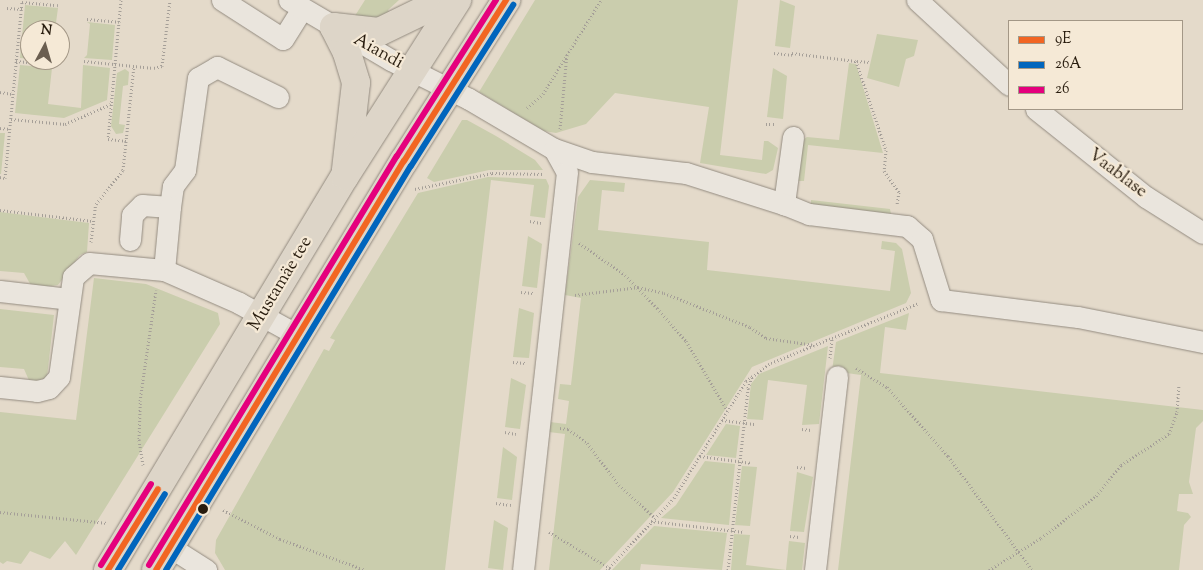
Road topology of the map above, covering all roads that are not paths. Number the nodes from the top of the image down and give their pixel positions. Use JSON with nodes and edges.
{"nodes":[{"id":1,"x":222,"y":0,"type":"edge"},
{"id":2,"x":445,"y":0,"type":"edge"},
{"id":3,"x":456,"y":0,"type":"edge"},
{"id":4,"x":506,"y":0,"type":"edge"},
{"id":5,"x":917,"y":0,"type":"edge"},
{"id":6,"x":296,"y":4,"type":"edge"},
{"id":7,"x":334,"y":27,"type":"junction"},
{"id":8,"x":414,"y":71,"type":"junction"},
{"id":9,"x":1008,"y":83,"type":"edge"},
{"id":10,"x":459,"y":95,"type":"junction"},
{"id":11,"x":278,"y":97,"type":"dead end"},
{"id":12,"x":1037,"y":110,"type":"edge"},
{"id":13,"x":793,"y":137,"type":"dead end"},
{"id":14,"x":554,"y":149,"type":"junction"},
{"id":15,"x":345,"y":176,"type":"junction"},
{"id":16,"x":784,"y":204,"type":"junction"},
{"id":17,"x":170,"y":207,"type":"junction"},
{"id":18,"x":1203,"y":233,"type":"edge"},
{"id":19,"x":130,"y":240,"type":"dead end"},
{"id":20,"x":160,"y":277,"type":"junction"},
{"id":21,"x":0,"y":291,"type":"edge"},
{"id":22,"x":69,"y":299,"type":"junction"},
{"id":23,"x":262,"y":316,"type":"junction"},
{"id":24,"x":299,"y":336,"type":"junction"},
{"id":25,"x":1203,"y":342,"type":"edge"},
{"id":26,"x":840,"y":365,"type":"road end"},
{"id":27,"x":0,"y":387,"type":"edge"},
{"id":28,"x":170,"y":547,"type":"junction"},
{"id":29,"x":108,"y":570,"type":"edge"},
{"id":30,"x":156,"y":570,"type":"edge"},
{"id":31,"x":206,"y":570,"type":"edge"},
{"id":32,"x":523,"y":570,"type":"edge"},
{"id":33,"x":815,"y":570,"type":"edge"}],
"edges":[{"from":1,"to":6,"type":"street"},
{"from":2,"to":7,"type":"main road"},
{"from":3,"to":8,"type":"main road","name":"Mustamäe tee"},
{"from":4,"to":10,"type":"main road"},
{"from":5,"to":9,"type":"street"},
{"from":6,"to":7,"type":"street","name":"Aiandi"},
{"from":7,"to":8,"type":"street","name":"Aiandi"},
{"from":7,"to":15,"type":"main road"},
{"from":8,"to":10,"type":"street","name":"Aiandi"},
{"from":8,"to":15,"type":"main road","name":"Mustamäe tee"},
{"from":10,"to":14,"type":"street","name":"Aiandi"},
{"from":10,"to":24,"type":"main road"},
{"from":11,"to":17,"type":"street"},
{"from":12,"to":18,"type":"street","name":"Vaablase"},
{"from":13,"to":16,"type":"street"},
{"from":14,"to":16,"type":"street","name":"Aiandi"},
{"from":14,"to":32,"type":"street"},
{"from":15,"to":23,"type":"main road","name":"Mustamäe tee"},
{"from":16,"to":25,"type":"street","name":"Aiandi"},
{"from":17,"to":19,"type":"street"},
{"from":17,"to":20,"type":"street"},
{"from":20,"to":22,"type":"street"},
{"from":20,"to":23,"type":"street"},
{"from":21,"to":22,"type":"street"},
{"from":22,"to":27,"type":"street"},
{"from":23,"to":24,"type":"street"},
{"from":23,"to":29,"type":"main road","name":"Mustamäe tee"},
{"from":24,"to":28,"type":"main road"},
{"from":26,"to":33,"type":"street"},
{"from":28,"to":30,"type":"main road"},
{"from":28,"to":31,"type":"street"}]}
